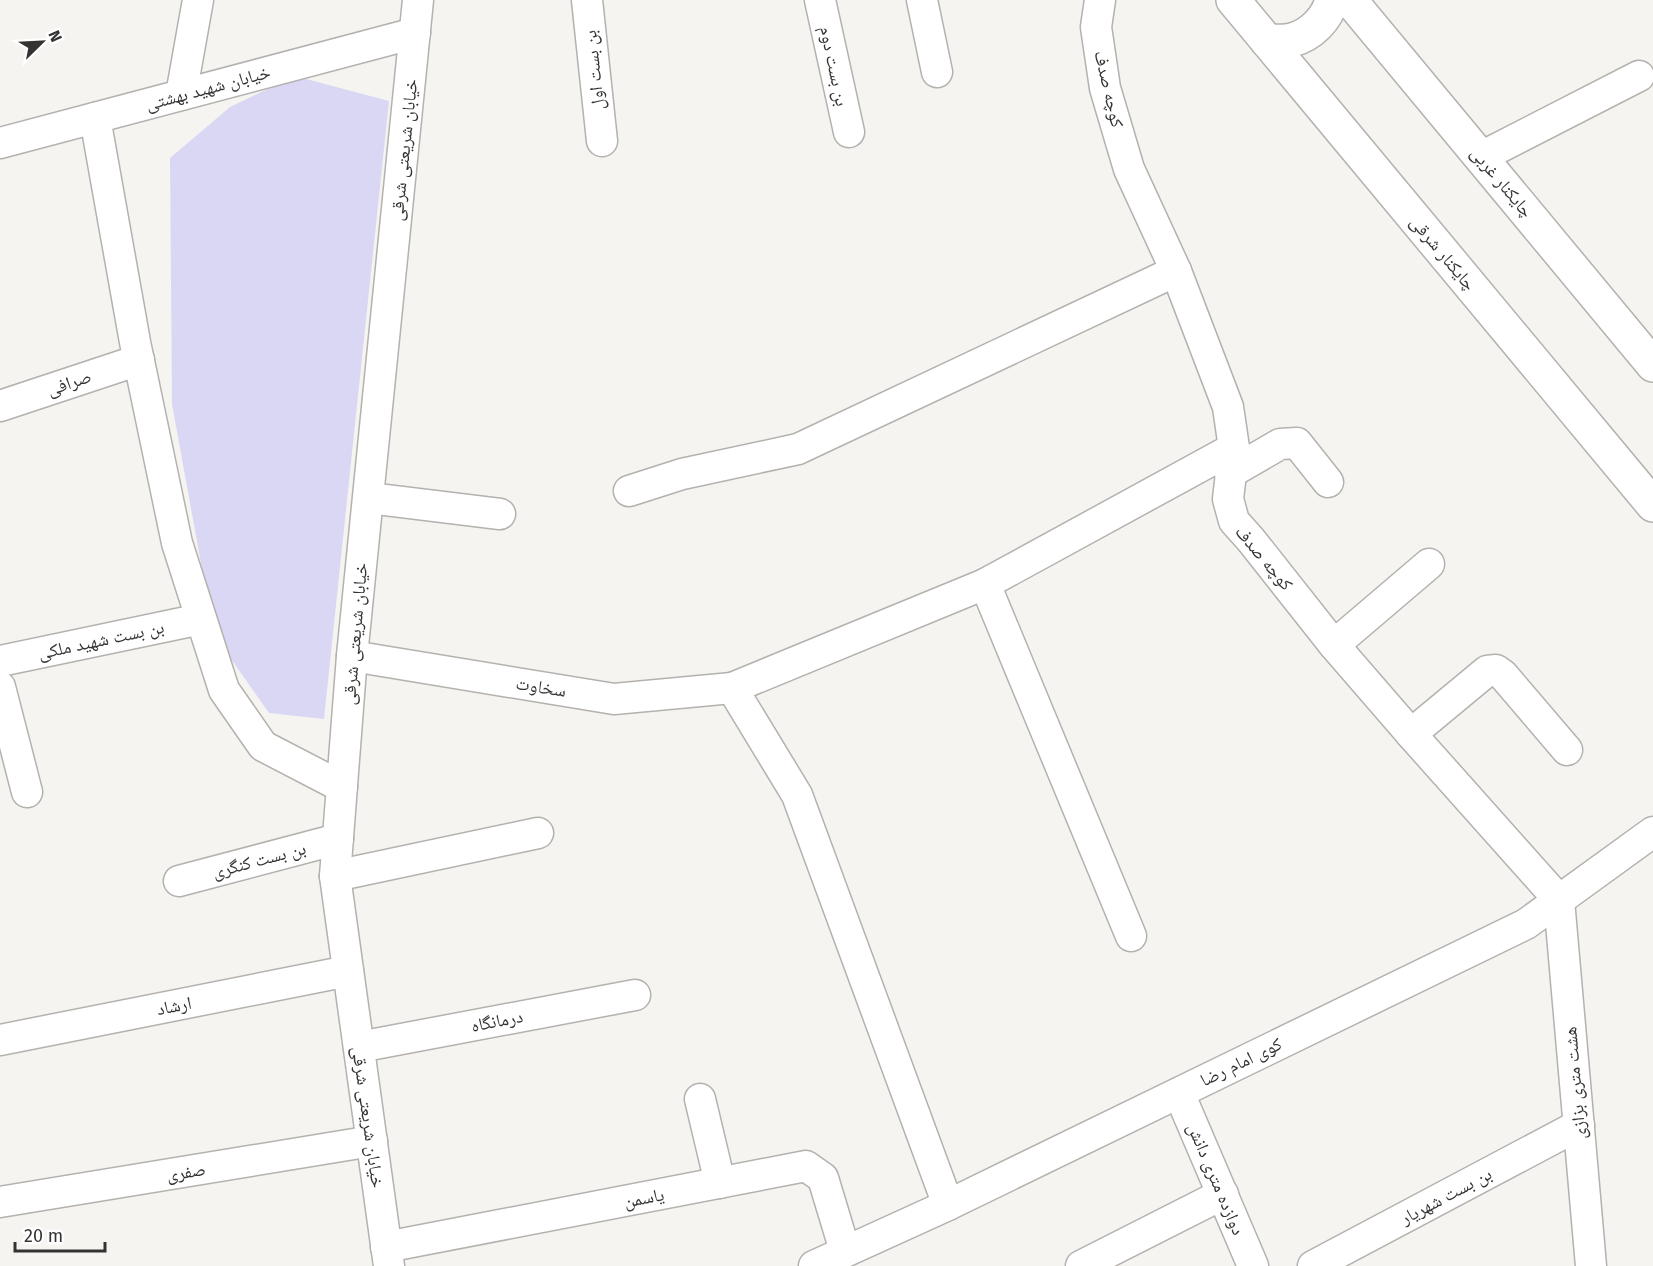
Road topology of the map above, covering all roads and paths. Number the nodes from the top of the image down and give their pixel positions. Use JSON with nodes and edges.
{"nodes":[{"id":1,"x":198,"y":0,"type":"edge"},
{"id":2,"x":418,"y":0,"type":"edge"},
{"id":3,"x":587,"y":0,"type":"edge"},
{"id":4,"x":820,"y":0,"type":"edge"},
{"id":5,"x":922,"y":0,"type":"edge"},
{"id":6,"x":1100,"y":0,"type":"edge"},
{"id":7,"x":1233,"y":0,"type":"edge"},
{"id":8,"x":1332,"y":0,"type":"edge"},
{"id":9,"x":1350,"y":0,"type":"edge"},
{"id":10,"x":415,"y":33,"type":"junction"},
{"id":11,"x":1267,"y":41,"type":"junction"},
{"id":12,"x":937,"y":72,"type":"dead end"},
{"id":13,"x":1639,"y":76,"type":"dead end"},
{"id":14,"x":181,"y":95,"type":"junction"},
{"id":15,"x":96,"y":117,"type":"junction"},
{"id":16,"x":849,"y":132,"type":"dead end"},
{"id":17,"x":602,"y":141,"type":"dead end"},
{"id":18,"x":0,"y":143,"type":"edge"},
{"id":19,"x":1481,"y":157,"type":"junction"},
{"id":20,"x":1176,"y":271,"type":"junction"},
{"id":21,"x":139,"y":360,"type":"junction"},
{"id":22,"x":1653,"y":365,"type":"edge"},
{"id":23,"x":0,"y":406,"type":"edge"},
{"id":24,"x":1232,"y":461,"type":"junction"},
{"id":25,"x":1328,"y":482,"type":"dead end"},
{"id":26,"x":629,"y":491,"type":"dead end"},
{"id":27,"x":369,"y":498,"type":"junction"},
{"id":28,"x":1653,"y":505,"type":"edge"},
{"id":29,"x":500,"y":514,"type":"dead end"},
{"id":30,"x":1429,"y":564,"type":"dead end"},
{"id":31,"x":985,"y":584,"type":"junction"},
{"id":32,"x":201,"y":619,"type":"junction"},
{"id":33,"x":1334,"y":645,"type":"junction"},
{"id":34,"x":352,"y":656,"type":"junction"},
{"id":35,"x":0,"y":660,"type":"edge"},
{"id":36,"x":0,"y":687,"type":"edge"},
{"id":37,"x":732,"y":688,"type":"junction"},
{"id":38,"x":1411,"y":734,"type":"junction"},
{"id":39,"x":1567,"y":750,"type":"dead end"},
{"id":40,"x":342,"y":788,"type":"junction"},
{"id":41,"x":27,"y":792,"type":"dead end"},
{"id":42,"x":1653,"y":832,"type":"edge"},
{"id":43,"x":538,"y":833,"type":"dead end"},
{"id":44,"x":338,"y":839,"type":"junction"},
{"id":45,"x":335,"y":876,"type":"junction"},
{"id":46,"x":179,"y":881,"type":"dead end"},
{"id":47,"x":1559,"y":900,"type":"junction"},
{"id":48,"x":1131,"y":936,"type":"dead end"},
{"id":49,"x":348,"y":971,"type":"junction"},
{"id":50,"x":635,"y":995,"type":"dead end"},
{"id":51,"x":0,"y":1040,"type":"edge"},
{"id":52,"x":359,"y":1047,"type":"junction"},
{"id":53,"x":1179,"y":1093,"type":"junction"},
{"id":54,"x":700,"y":1099,"type":"dead end"},
{"id":55,"x":1579,"y":1125,"type":"junction"},
{"id":56,"x":372,"y":1141,"type":"junction"},
{"id":57,"x":720,"y":1183,"type":"junction"},
{"id":58,"x":1223,"y":1194,"type":"junction"},
{"id":59,"x":0,"y":1203,"type":"edge"},
{"id":60,"x":948,"y":1205,"type":"junction"},
{"id":61,"x":845,"y":1251,"type":"junction"},
{"id":62,"x":387,"y":1257,"type":"edge"},
{"id":63,"x":814,"y":1266,"type":"edge"},
{"id":64,"x":1081,"y":1266,"type":"edge"},
{"id":65,"x":1253,"y":1266,"type":"edge"},
{"id":66,"x":1313,"y":1266,"type":"edge"},
{"id":67,"x":1591,"y":1266,"type":"edge"}],
"edges":[{"from":1,"to":14,"type":"street"},
{"from":2,"to":10,"type":"street","name":"خیابان شریعتی شرقی"},
{"from":3,"to":17,"type":"street","name":"بن بست اول"},
{"from":4,"to":16,"type":"street","name":"بن بست دوم"},
{"from":5,"to":12,"type":"street"},
{"from":6,"to":20,"type":"street","name":"کوچه صدف"},
{"from":7,"to":11,"type":"main road","name":"چایکنار شرقی"},
{"from":8,"to":11,"type":"main road"},
{"from":9,"to":19,"type":"main road","name":"چایکنار غربی"},
{"from":10,"to":14,"type":"street","name":"خیابان شهید بهشتی"},
{"from":10,"to":27,"type":"street","name":"خیابان شریعتی شرقی"},
{"from":11,"to":28,"type":"main road","name":"چایکنار شرقی"},
{"from":13,"to":19,"type":"street"},
{"from":14,"to":15,"type":"street","name":"خیابان شهید بهشتی"},
{"from":15,"to":18,"type":"street","name":"خیابان شهید بهشتی"},
{"from":15,"to":21,"type":"street"},
{"from":19,"to":22,"type":"main road","name":"چایکنار غربی"},
{"from":20,"to":24,"type":"street","name":"کوچه صدف"},
{"from":20,"to":26,"type":"street"},
{"from":21,"to":23,"type":"street","name":"صرافی"},
{"from":21,"to":32,"type":"street"},
{"from":24,"to":25,"type":"street","name":"سخاوت"},
{"from":24,"to":31,"type":"street","name":"سخاوت"},
{"from":24,"to":33,"type":"street","name":"کوچه صدف"},
{"from":27,"to":29,"type":"street"},
{"from":27,"to":34,"type":"street","name":"خیابان شریعتی شرقی"},
{"from":30,"to":33,"type":"street"},
{"from":31,"to":37,"type":"street","name":"سخاوت"},
{"from":31,"to":48,"type":"street"},
{"from":32,"to":35,"type":"street","name":"بن بست شهید ملکی"},
{"from":32,"to":40,"type":"street"},
{"from":33,"to":38,"type":"street","name":"کوچه صدف"},
{"from":34,"to":37,"type":"street","name":"سخاوت"},
{"from":34,"to":40,"type":"street","name":"خیابان شریعتی شرقی"},
{"from":36,"to":41,"type":"street"},
{"from":37,"to":60,"type":"street"},
{"from":38,"to":39,"type":"street"},
{"from":38,"to":47,"type":"street","name":"کوچه صدف"},
{"from":40,"to":44,"type":"street","name":"خیابان شریعتی شرقی"},
{"from":42,"to":47,"type":"street","name":"کوی امام رضا"},
{"from":43,"to":45,"type":"street"},
{"from":44,"to":45,"type":"street","name":"خیابان شریعتی شرقی"},
{"from":44,"to":46,"type":"street","name":"بن بست کنگری"},
{"from":45,"to":49,"type":"street","name":"خیابان شریعتی شرقی"},
{"from":47,"to":53,"type":"street","name":"کوی امام رضا"},
{"from":47,"to":55,"type":"street","name":"هشت متری بزازی"},
{"from":49,"to":51,"type":"street","name":"ارشاد"},
{"from":49,"to":52,"type":"street","name":"خیابان شریعتی شرقی"},
{"from":50,"to":52,"type":"street","name":"درمانگاه"},
{"from":52,"to":56,"type":"street","name":"خیابان شریعتی شرقی"},
{"from":53,"to":58,"type":"street","name":"دوازده متری دانش"},
{"from":53,"to":60,"type":"street","name":"کوی امام رضا"},
{"from":54,"to":57,"type":"street"},
{"from":55,"to":66,"type":"street","name":"بن بست شهریار"},
{"from":55,"to":67,"type":"street","name":"هشت متری بزازی"},
{"from":56,"to":59,"type":"street","name":"صفری"},
{"from":56,"to":62,"type":"street","name":"خیابان شریعتی شرقی"},
{"from":57,"to":61,"type":"street","name":"یاسمن"},
{"from":57,"to":62,"type":"street","name":"یاسمن"},
{"from":58,"to":64,"type":"street"},
{"from":58,"to":65,"type":"street","name":"دوازده متری دانش"},
{"from":60,"to":61,"type":"street","name":"کوی امام رضا"},
{"from":61,"to":63,"type":"street","name":"کوی امام رضا"}]}
